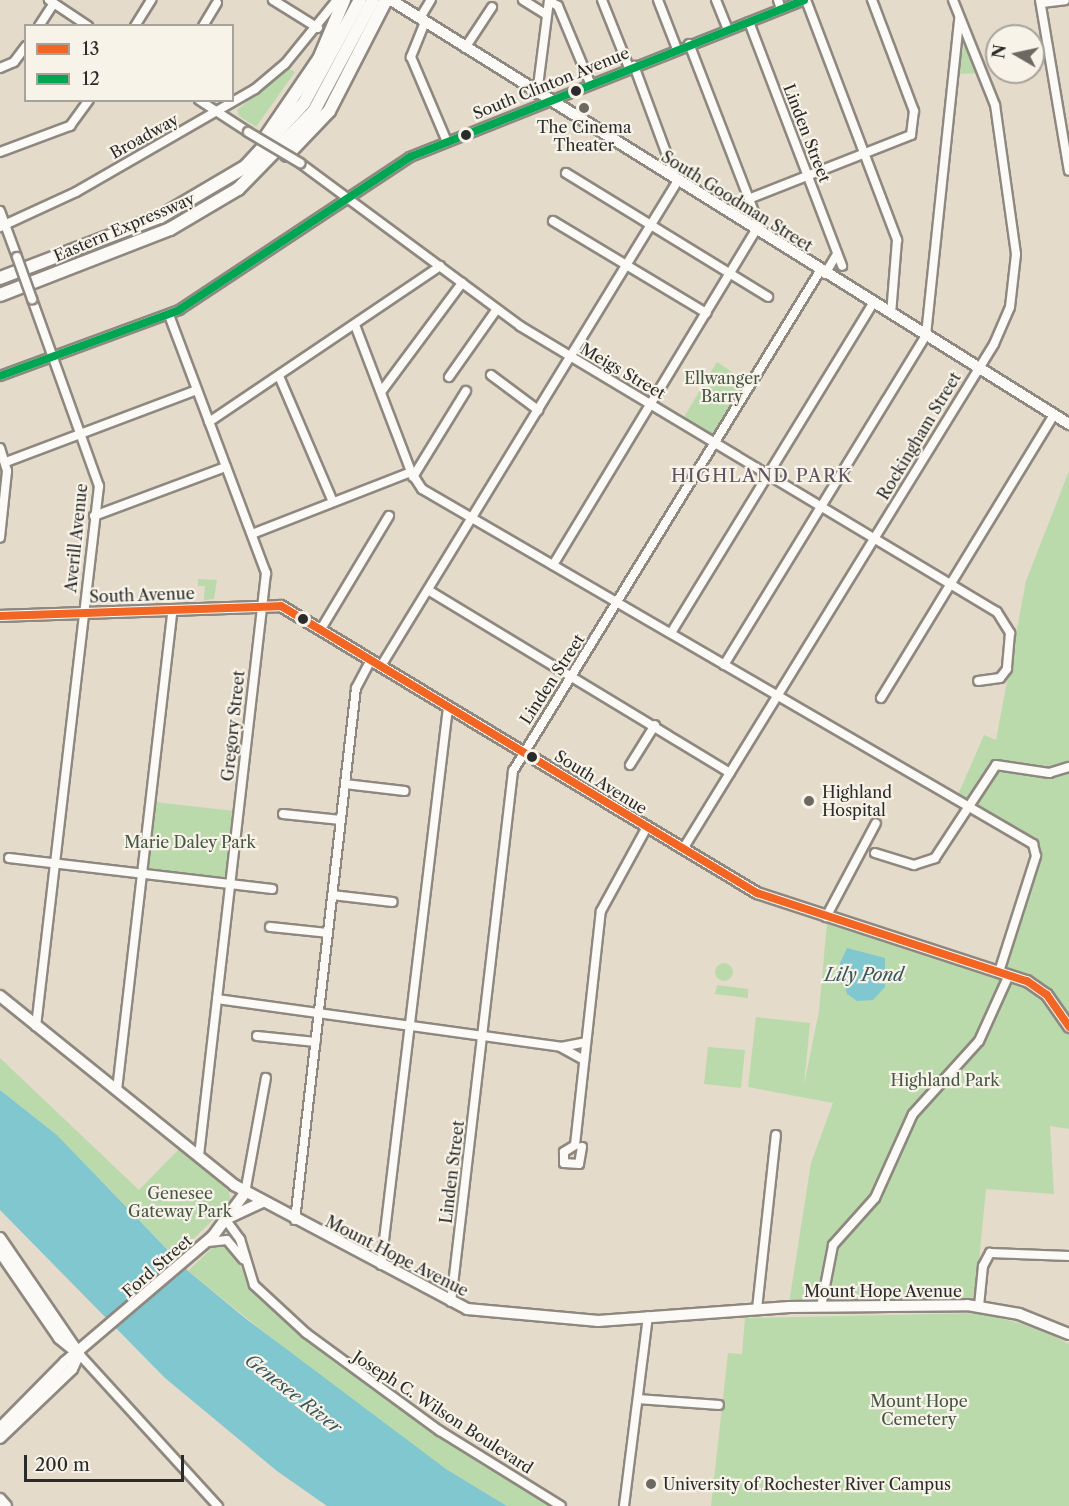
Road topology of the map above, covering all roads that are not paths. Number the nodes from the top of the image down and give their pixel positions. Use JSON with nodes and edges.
{"nodes":[{"id":1,"x":151,"y":0,"type":"edge"},
{"id":2,"x":273,"y":0,"type":"edge"},
{"id":3,"x":337,"y":0,"type":"edge"},
{"id":4,"x":344,"y":0,"type":"edge"},
{"id":5,"x":360,"y":0,"type":"edge"},
{"id":6,"x":374,"y":0,"type":"edge"},
{"id":7,"x":387,"y":0,"type":"edge"},
{"id":8,"x":391,"y":0,"type":"edge"},
{"id":9,"x":431,"y":0,"type":"edge"},
{"id":10,"x":523,"y":0,"type":"edge"},
{"id":11,"x":602,"y":0,"type":"edge"},
{"id":12,"x":658,"y":0,"type":"edge"},
{"id":13,"x":716,"y":0,"type":"edge"},
{"id":14,"x":805,"y":0,"type":"edge"},
{"id":15,"x":872,"y":0,"type":"edge"},
{"id":16,"x":953,"y":0,"type":"edge"},
{"id":17,"x":1065,"y":0,"type":"edge"},
{"id":18,"x":51,"y":1,"type":"edge"},
{"id":19,"x":549,"y":1,"type":"edge"},
{"id":20,"x":1041,"y":2,"type":"edge"},
{"id":21,"x":217,"y":3,"type":"dead end"},
{"id":22,"x":779,"y":4,"type":"edge"},
{"id":23,"x":492,"y":7,"type":"dead end"},
{"id":24,"x":547,"y":15,"type":"junction"},
{"id":25,"x":960,"y":16,"type":"junction"},
{"id":26,"x":422,"y":20,"type":"junction"},
{"id":27,"x":749,"y":22,"type":"junction"},
{"id":28,"x":40,"y":24,"type":"edge"},
{"id":29,"x":85,"y":24,"type":"edge"},
{"id":30,"x":136,"y":24,"type":"edge"},
{"id":31,"x":204,"y":24,"type":"edge"},
{"id":32,"x":318,"y":28,"type":"junction"},
{"id":33,"x":728,"y":30,"type":"junction"},
{"id":34,"x":689,"y":44,"type":"junction"},
{"id":35,"x":465,"y":48,"type":"junction"},
{"id":36,"x":24,"y":49,"type":"edge"},
{"id":37,"x":677,"y":49,"type":"junction"},
{"id":38,"x":631,"y":67,"type":"junction"},
{"id":39,"x":0,"y":68,"type":"edge"},
{"id":40,"x":590,"y":83,"type":"junction"},
{"id":41,"x":537,"y":94,"type":"junction"},
{"id":42,"x":234,"y":100,"type":"edge"},
{"id":43,"x":547,"y":101,"type":"junction"},
{"id":44,"x":88,"y":102,"type":"edge"},
{"id":45,"x":202,"y":102,"type":"edge"},
{"id":46,"x":231,"y":102,"type":"edge"},
{"id":47,"x":217,"y":112,"type":"junction"},
{"id":48,"x":447,"y":142,"type":"junction"},
{"id":49,"x":0,"y":152,"type":"edge"},
{"id":50,"x":866,"y":154,"type":"junction"},
{"id":51,"x":1069,"y":171,"type":"edge"},
{"id":52,"x":566,"y":173,"type":"dead end"},
{"id":53,"x":808,"y":176,"type":"junction"},
{"id":54,"x":677,"y":182,"type":"junction"},
{"id":55,"x":220,"y":184,"type":"junction"},
{"id":56,"x":350,"y":198,"type":"junction"},
{"id":57,"x":751,"y":198,"type":"junction"},
{"id":58,"x":223,"y":201,"type":"junction"},
{"id":59,"x":0,"y":211,"type":"edge"},
{"id":60,"x":553,"y":221,"type":"dead end"},
{"id":61,"x":651,"y":225,"type":"junction"},
{"id":62,"x":2,"y":226,"type":"edge"},
{"id":63,"x":755,"y":231,"type":"junction"},
{"id":64,"x":837,"y":254,"type":"junction"},
{"id":65,"x":440,"y":266,"type":"junction"},
{"id":66,"x":626,"y":266,"type":"junction"},
{"id":67,"x":842,"y":266,"type":"dead end"},
{"id":68,"x":823,"y":272,"type":"junction"},
{"id":69,"x":730,"y":273,"type":"junction"},
{"id":70,"x":0,"y":278,"type":"edge"},
{"id":71,"x":462,"y":283,"type":"junction"},
{"id":72,"x":0,"y":295,"type":"edge"},
{"id":73,"x":768,"y":297,"type":"dead end"},
{"id":74,"x":873,"y":303,"type":"junction"},
{"id":75,"x":497,"y":309,"type":"junction"},
{"id":76,"x":706,"y":313,"type":"junction"},
{"id":77,"x":891,"y":314,"type":"junction"},
{"id":78,"x":169,"y":315,"type":"junction"},
{"id":79,"x":355,"y":325,"type":"junction"},
{"id":80,"x":926,"y":335,"type":"junction"},
{"id":81,"x":52,"y":357,"type":"junction"},
{"id":82,"x":570,"y":357,"type":"junction"},
{"id":83,"x":978,"y":368,"type":"junction"},
{"id":84,"x":491,"y":375,"type":"dead end"},
{"id":85,"x":0,"y":376,"type":"edge"},
{"id":86,"x":279,"y":376,"type":"junction"},
{"id":87,"x":449,"y":377,"type":"dead end"},
{"id":88,"x":197,"y":390,"type":"junction"},
{"id":89,"x":381,"y":392,"type":"junction"},
{"id":90,"x":466,"y":392,"type":"dead end"},
{"id":91,"x":650,"y":404,"type":"junction"},
{"id":92,"x":538,"y":410,"type":"junction"},
{"id":93,"x":1054,"y":415,"type":"junction"},
{"id":94,"x":209,"y":422,"type":"junction"},
{"id":95,"x":1069,"y":424,"type":"edge"},
{"id":96,"x":82,"y":434,"type":"junction"},
{"id":97,"x":716,"y":443,"type":"junction"},
{"id":98,"x":0,"y":448,"type":"edge"},
{"id":99,"x":6,"y":462,"type":"junction"},
{"id":100,"x":226,"y":467,"type":"junction"},
{"id":101,"x":768,"y":474,"type":"junction"},
{"id":102,"x":412,"y":475,"type":"junction"},
{"id":103,"x":333,"y":502,"type":"junction"},
{"id":104,"x":820,"y":506,"type":"junction"},
{"id":105,"x":94,"y":516,"type":"junction"},
{"id":106,"x":389,"y":516,"type":"dead end"},
{"id":107,"x":472,"y":519,"type":"junction"},
{"id":108,"x":252,"y":534,"type":"junction"},
{"id":109,"x":874,"y":537,"type":"junction"},
{"id":110,"x":0,"y":538,"type":"edge"},
{"id":111,"x":553,"y":565,"type":"junction"},
{"id":112,"x":951,"y":584,"type":"junction"},
{"id":113,"x":428,"y":590,"type":"junction"},
{"id":114,"x":618,"y":603,"type":"junction"},
{"id":115,"x":262,"y":605,"type":"junction"},
{"id":116,"x":173,"y":609,"type":"junction"},
{"id":117,"x":83,"y":612,"type":"junction"},
{"id":118,"x":0,"y":616,"type":"edge"},
{"id":119,"x":321,"y":629,"type":"junction"},
{"id":120,"x":671,"y":633,"type":"junction"},
{"id":121,"x":376,"y":663,"type":"junction"},
{"id":122,"x":724,"y":664,"type":"junction"},
{"id":123,"x":572,"y":676,"type":"junction"},
{"id":124,"x":978,"y":681,"type":"dead end"},
{"id":125,"x":777,"y":696,"type":"junction"},
{"id":126,"x":881,"y":698,"type":"dead end"},
{"id":127,"x":448,"y":707,"type":"junction"},
{"id":128,"x":655,"y":725,"type":"junction"},
{"id":129,"x":524,"y":752,"type":"junction"},
{"id":130,"x":630,"y":765,"type":"dead end"},
{"id":131,"x":1069,"y":767,"type":"edge"},
{"id":132,"x":730,"y":772,"type":"junction"},
{"id":133,"x":345,"y":784,"type":"junction"},
{"id":134,"x":405,"y":791,"type":"dead end"},
{"id":135,"x":967,"y":806,"type":"junction"},
{"id":136,"x":283,"y":814,"type":"dead end"},
{"id":137,"x":340,"y":820,"type":"junction"},
{"id":138,"x":876,"y":823,"type":"dead end"},
{"id":139,"x":646,"y":827,"type":"junction"},
{"id":140,"x":683,"y":849,"type":"junction"},
{"id":141,"x":875,"y":854,"type":"dead end"},
{"id":142,"x":9,"y":858,"type":"dead end"},
{"id":143,"x":54,"y":863,"type":"junction"},
{"id":144,"x":143,"y":874,"type":"junction"},
{"id":145,"x":231,"y":884,"type":"junction"},
{"id":146,"x":272,"y":889,"type":"dead end"},
{"id":147,"x":332,"y":895,"type":"junction"},
{"id":148,"x":393,"y":902,"type":"dead end"},
{"id":149,"x":826,"y":917,"type":"junction"},
{"id":150,"x":270,"y":927,"type":"dead end"},
{"id":151,"x":328,"y":933,"type":"junction"},
{"id":152,"x":1004,"y":973,"type":"junction"},
{"id":153,"x":0,"y":996,"type":"edge"},
{"id":154,"x":217,"y":999,"type":"junction"},
{"id":155,"x":319,"y":1013,"type":"junction"},
{"id":156,"x":411,"y":1024,"type":"junction"},
{"id":157,"x":36,"y":1026,"type":"junction"},
{"id":158,"x":1069,"y":1028,"type":"edge"},
{"id":159,"x":483,"y":1033,"type":"junction"},
{"id":160,"x":257,"y":1036,"type":"dead end"},
{"id":161,"x":316,"y":1042,"type":"junction"},
{"id":162,"x":586,"y":1042,"type":"junction"},
{"id":163,"x":561,"y":1047,"type":"junction"},
{"id":164,"x":584,"y":1060,"type":"junction"},
{"id":165,"x":266,"y":1078,"type":"dead end"},
{"id":166,"x":117,"y":1090,"type":"junction"},
{"id":167,"x":776,"y":1135,"type":"dead end"},
{"id":168,"x":582,"y":1147,"type":"dead end"},
{"id":169,"x":199,"y":1156,"type":"junction"},
{"id":170,"x":245,"y":1193,"type":"junction"},
{"id":171,"x":262,"y":1203,"type":"junction"},
{"id":172,"x":227,"y":1219,"type":"junction"},
{"id":173,"x":295,"y":1220,"type":"junction"},
{"id":174,"x":0,"y":1238,"type":"edge"},
{"id":175,"x":204,"y":1244,"type":"junction"},
{"id":176,"x":0,"y":1252,"type":"edge"},
{"id":177,"x":1069,"y":1256,"type":"edge"},
{"id":178,"x":243,"y":1259,"type":"junction"},
{"id":179,"x":381,"y":1265,"type":"junction"},
{"id":180,"x":451,"y":1302,"type":"junction"},
{"id":181,"x":979,"y":1306,"type":"junction"},
{"id":182,"x":821,"y":1307,"type":"junction"},
{"id":183,"x":757,"y":1309,"type":"junction"},
{"id":184,"x":648,"y":1317,"type":"junction"},
{"id":185,"x":1069,"y":1334,"type":"edge"},
{"id":186,"x":80,"y":1354,"type":"junction"},
{"id":187,"x":638,"y":1399,"type":"junction"},
{"id":188,"x":719,"y":1405,"type":"dead end"},
{"id":189,"x":0,"y":1428,"type":"edge"},
{"id":190,"x":0,"y":1438,"type":"edge"},
{"id":191,"x":0,"y":1499,"type":"edge"},
{"id":192,"x":6,"y":1506,"type":"edge"},
{"id":193,"x":218,"y":1506,"type":"edge"},
{"id":194,"x":561,"y":1506,"type":"edge"},
{"id":195,"x":624,"y":1506,"type":"edge"}],
"edges":[{"from":1,"to":30,"type":"street"},
{"from":2,"to":32,"type":"street"},
{"from":3,"to":32,"type":"street","name":"Broadway"},
{"from":4,"to":55,"type":"highway"},
{"from":5,"to":55,"type":"highway","name":"Eastern Expressway"},
{"from":6,"to":58,"type":"highway","name":"Eastern Expressway"},
{"from":7,"to":58,"type":"highway"},
{"from":8,"to":26,"type":"main road","name":"South Goodman Street"},
{"from":9,"to":26,"type":"street"},
{"from":10,"to":24,"type":"street"},
{"from":11,"to":38,"type":"street"},
{"from":12,"to":37,"type":"street"},
{"from":13,"to":33,"type":"street"},
{"from":14,"to":22,"type":"street","name":"South Clinton Avenue"},
{"from":14,"to":50,"type":"street"},
{"from":15,"to":50,"type":"street"},
{"from":16,"to":25,"type":"street","name":"Rockingham Street"},
{"from":17,"to":20,"type":"street"},
{"from":18,"to":28,"type":"street"},
{"from":18,"to":29,"type":"street"},
{"from":19,"to":24,"type":"street"},
{"from":19,"to":40,"type":"street"},
{"from":20,"to":51,"type":"street"},
{"from":21,"to":31,"type":"street"},
{"from":22,"to":27,"type":"street","name":"South Clinton Avenue"},
{"from":23,"to":35,"type":"street"},
{"from":24,"to":41,"type":"street"},
{"from":25,"to":80,"type":"street"},
{"from":25,"to":83,"type":"street","name":"Rockingham Street"},
{"from":26,"to":35,"type":"main road","name":"South Goodman Street"},
{"from":26,"to":48,"type":"street"},
{"from":27,"to":33,"type":"street","name":"South Clinton Avenue"},
{"from":27,"to":53,"type":"street","name":"Linden Street"},
{"from":32,"to":42,"type":"street","name":"Broadway"},
{"from":33,"to":34,"type":"street","name":"South Clinton Avenue"},
{"from":34,"to":37,"type":"street","name":"South Clinton Avenue"},
{"from":34,"to":57,"type":"street"},
{"from":35,"to":41,"type":"main road","name":"South Goodman Street"},
{"from":36,"to":39,"type":"street"},
{"from":37,"to":38,"type":"street","name":"South Clinton Avenue"},
{"from":38,"to":40,"type":"street","name":"South Clinton Avenue"},
{"from":38,"to":54,"type":"street"},
{"from":40,"to":43,"type":"street","name":"South Clinton Avenue"},
{"from":41,"to":43,"type":"main road","name":"South Goodman Street"},
{"from":43,"to":48,"type":"street","name":"South Clinton Avenue"},
{"from":43,"to":54,"type":"main road","name":"South Goodman Street"},
{"from":44,"to":49,"type":"street"},
{"from":45,"to":47,"type":"street","name":"Meigs Street"},
{"from":46,"to":47,"type":"street","name":"Broadway"},
{"from":47,"to":56,"type":"street","name":"Meigs Street","bridge":true},
{"from":47,"to":62,"type":"street","name":"Broadway"},
{"from":48,"to":56,"type":"street","name":"South Clinton Avenue"},
{"from":50,"to":53,"type":"street"},
{"from":50,"to":77,"type":"street"},
{"from":52,"to":61,"type":"street"},
{"from":53,"to":57,"type":"street"},
{"from":53,"to":64,"type":"street","name":"Linden Street"},
{"from":54,"to":61,"type":"street"},
{"from":54,"to":63,"type":"main road","name":"South Goodman Street"},
{"from":55,"to":70,"type":"highway","name":"Eastern Expressway"},
{"from":56,"to":65,"type":"street","name":"Meigs Street"},
{"from":56,"to":78,"type":"street","name":"South Clinton Avenue"},
{"from":57,"to":63,"type":"street"},
{"from":58,"to":72,"type":"highway","name":"Eastern Expressway"},
{"from":59,"to":62,"type":"street","name":"Averill Avenue"},
{"from":60,"to":66,"type":"street"},
{"from":61,"to":66,"type":"street"},
{"from":61,"to":69,"type":"street"},
{"from":62,"to":81,"type":"street","name":"Averill Avenue","bridge":true},
{"from":63,"to":68,"type":"main road","name":"South Goodman Street"},
{"from":63,"to":69,"type":"street"},
{"from":64,"to":67,"type":"street","name":"Linden Street"},
{"from":64,"to":68,"type":"street","name":"Linden Street"},
{"from":65,"to":71,"type":"street","name":"Meigs Street"},
{"from":65,"to":79,"type":"street"},
{"from":66,"to":76,"type":"street"},
{"from":66,"to":82,"type":"street"},
{"from":68,"to":74,"type":"main road","name":"South Goodman Street"},
{"from":68,"to":97,"type":"street","name":"Linden Street"},
{"from":69,"to":73,"type":"street"},
{"from":69,"to":76,"type":"street"},
{"from":71,"to":75,"type":"street","name":"Meigs Street"},
{"from":71,"to":89,"type":"street"},
{"from":74,"to":77,"type":"main road","name":"South Goodman Street"},
{"from":74,"to":101,"type":"street"},
{"from":75,"to":82,"type":"street","name":"Meigs Street"},
{"from":75,"to":87,"type":"street"},
{"from":76,"to":91,"type":"street"},
{"from":77,"to":80,"type":"main road","name":"South Goodman Street"},
{"from":78,"to":81,"type":"street","name":"South Clinton Avenue"},
{"from":78,"to":88,"type":"street","name":"Gregory Street"},
{"from":79,"to":86,"type":"street"},
{"from":79,"to":89,"type":"street"},
{"from":80,"to":83,"type":"main road","name":"South Goodman Street"},
{"from":80,"to":104,"type":"street"},
{"from":81,"to":85,"type":"street","name":"South Clinton Avenue"},
{"from":81,"to":96,"type":"street","name":"Averill Avenue"},
{"from":82,"to":91,"type":"street","name":"Meigs Street"},
{"from":82,"to":92,"type":"street"},
{"from":83,"to":93,"type":"main road","name":"South Goodman Street"},
{"from":83,"to":109,"type":"street","name":"Rockingham Street"},
{"from":84,"to":92,"type":"street"},
{"from":86,"to":94,"type":"street"},
{"from":86,"to":103,"type":"street"},
{"from":88,"to":94,"type":"street","name":"Gregory Street"},
{"from":88,"to":96,"type":"street"},
{"from":89,"to":102,"type":"street"},
{"from":90,"to":102,"type":"street"},
{"from":91,"to":97,"type":"street","name":"Meigs Street"},
{"from":91,"to":111,"type":"street"},
{"from":92,"to":107,"type":"street"},
{"from":93,"to":95,"type":"main road","name":"South Goodman Street"},
{"from":93,"to":112,"type":"street"},
{"from":94,"to":100,"type":"street","name":"Gregory Street"},
{"from":96,"to":99,"type":"street"},
{"from":96,"to":105,"type":"street","name":"Averill Avenue"},
{"from":97,"to":101,"type":"street","name":"Meigs Street"},
{"from":97,"to":114,"type":"street","name":"Linden Street"},
{"from":98,"to":99,"type":"street"},
{"from":99,"to":110,"type":"street"},
{"from":100,"to":105,"type":"street"},
{"from":100,"to":108,"type":"street","name":"Gregory Street"},
{"from":101,"to":104,"type":"street","name":"Meigs Street"},
{"from":101,"to":120,"type":"street"},
{"from":102,"to":103,"type":"street"},
{"from":102,"to":107,"type":"street"},
{"from":103,"to":108,"type":"street"},
{"from":104,"to":109,"type":"street","name":"Meigs Street"},
{"from":104,"to":122,"type":"street"},
{"from":105,"to":117,"type":"street","name":"Averill Avenue"},
{"from":106,"to":119,"type":"street"},
{"from":107,"to":111,"type":"street"},
{"from":107,"to":113,"type":"street"},
{"from":108,"to":115,"type":"street","name":"Gregory Street"},
{"from":109,"to":112,"type":"street","name":"Meigs Street"},
{"from":109,"to":125,"type":"street","name":"Rockingham Street"},
{"from":111,"to":114,"type":"street"},
{"from":112,"to":124,"type":"street","name":"Meigs Street"},
{"from":112,"to":126,"type":"street"},
{"from":113,"to":121,"type":"street"},
{"from":113,"to":123,"type":"street"},
{"from":114,"to":120,"type":"street"},
{"from":114,"to":123,"type":"street","name":"Linden Street"},
{"from":115,"to":116,"type":"main road","name":"South Avenue"},
{"from":115,"to":119,"type":"main road","name":"South Avenue"},
{"from":115,"to":145,"type":"street","name":"Gregory Street"},
{"from":116,"to":117,"type":"main road","name":"South Avenue"},
{"from":116,"to":144,"type":"street"},
{"from":117,"to":118,"type":"main road","name":"South Avenue"},
{"from":117,"to":143,"type":"street","name":"Averill Avenue"},
{"from":119,"to":121,"type":"main road","name":"South Avenue"},
{"from":120,"to":122,"type":"street"},
{"from":121,"to":127,"type":"main road","name":"South Avenue"},
{"from":121,"to":133,"type":"street"},
{"from":122,"to":125,"type":"street"},
{"from":123,"to":128,"type":"street"},
{"from":123,"to":129,"type":"street","name":"Linden Street"},
{"from":125,"to":132,"type":"street","name":"Rockingham Street"},
{"from":125,"to":135,"type":"street"},
{"from":127,"to":129,"type":"main road","name":"South Avenue"},
{"from":127,"to":156,"type":"street"},
{"from":128,"to":130,"type":"street"},
{"from":128,"to":132,"type":"street"},
{"from":129,"to":139,"type":"main road","name":"South Avenue"},
{"from":129,"to":159,"type":"street","name":"Linden Street"},
{"from":131,"to":135,"type":"street"},
{"from":132,"to":140,"type":"street","name":"Rockingham Street"},
{"from":133,"to":134,"type":"street"},
{"from":133,"to":137,"type":"street"},
{"from":135,"to":141,"type":"street"},
{"from":135,"to":152,"type":"street"},
{"from":136,"to":137,"type":"street"},
{"from":137,"to":147,"type":"street"},
{"from":138,"to":149,"type":"street"},
{"from":139,"to":140,"type":"main road","name":"South Avenue"},
{"from":139,"to":162,"type":"street"},
{"from":140,"to":149,"type":"main road","name":"South Avenue"},
{"from":142,"to":143,"type":"street"},
{"from":143,"to":144,"type":"street"},
{"from":143,"to":157,"type":"street","name":"Averill Avenue"},
{"from":144,"to":145,"type":"street"},
{"from":144,"to":166,"type":"street"},
{"from":145,"to":146,"type":"street"},
{"from":145,"to":154,"type":"street","name":"Gregory Street"},
{"from":147,"to":148,"type":"street"},
{"from":147,"to":151,"type":"street"},
{"from":149,"to":152,"type":"main road","name":"South Avenue"},
{"from":150,"to":151,"type":"street"},
{"from":151,"to":155,"type":"street"},
{"from":152,"to":158,"type":"main road","name":"South Avenue"},
{"from":152,"to":182,"type":"street"},
{"from":153,"to":157,"type":"main road","name":"Mount Hope Avenue"},
{"from":154,"to":155,"type":"street"},
{"from":154,"to":169,"type":"street","name":"Gregory Street"},
{"from":155,"to":156,"type":"street"},
{"from":155,"to":161,"type":"street"},
{"from":156,"to":159,"type":"street"},
{"from":156,"to":179,"type":"street"},
{"from":157,"to":166,"type":"main road","name":"Mount Hope Avenue"},
{"from":159,"to":163,"type":"street"},
{"from":159,"to":180,"type":"street","name":"Linden Street"},
{"from":160,"to":161,"type":"street"},
{"from":161,"to":173,"type":"street"},
{"from":162,"to":163,"type":"street"},
{"from":162,"to":164,"type":"street"},
{"from":163,"to":164,"type":"street"},
{"from":164,"to":168,"type":"street"},
{"from":165,"to":170,"type":"street"},
{"from":166,"to":169,"type":"main road","name":"Mount Hope Avenue"},
{"from":167,"to":183,"type":"street"},
{"from":169,"to":170,"type":"main road","name":"Mount Hope Avenue"},
{"from":170,"to":171,"type":"main road","name":"Mount Hope Avenue"},
{"from":170,"to":172,"type":"main road","name":"Ford Street"},
{"from":171,"to":172,"type":"main road"},
{"from":171,"to":173,"type":"main road","name":"Mount Hope Avenue"},
{"from":172,"to":175,"type":"main road","name":"Ford Street"},
{"from":172,"to":178,"type":"street","name":"Joseph C. Wilson Boulevard"},
{"from":173,"to":179,"type":"main road","name":"Mount Hope Avenue"},
{"from":174,"to":186,"type":"main road"},
{"from":175,"to":178,"type":"street","name":"Joseph C. Wilson Boulevard"},
{"from":175,"to":186,"type":"main road","name":"Ford Street"},
{"from":176,"to":186,"type":"main road"},
{"from":177,"to":181,"type":"street"},
{"from":178,"to":194,"type":"street","name":"Joseph C. Wilson Boulevard"},
{"from":179,"to":180,"type":"main road","name":"Mount Hope Avenue"},
{"from":180,"to":184,"type":"main road","name":"Mount Hope Avenue"},
{"from":181,"to":182,"type":"main road","name":"Mount Hope Avenue"},
{"from":181,"to":185,"type":"main road","name":"Mount Hope Avenue"},
{"from":182,"to":183,"type":"main road","name":"Mount Hope Avenue"},
{"from":183,"to":184,"type":"main road","name":"Mount Hope Avenue"},
{"from":184,"to":187,"type":"street"},
{"from":186,"to":189,"type":"main road","name":"Ford Street"},
{"from":186,"to":190,"type":"main road","name":"Ford Street"},
{"from":186,"to":193,"type":"street"},
{"from":187,"to":188,"type":"street"},
{"from":187,"to":195,"type":"street"},
{"from":191,"to":192,"type":"main road"}]}
